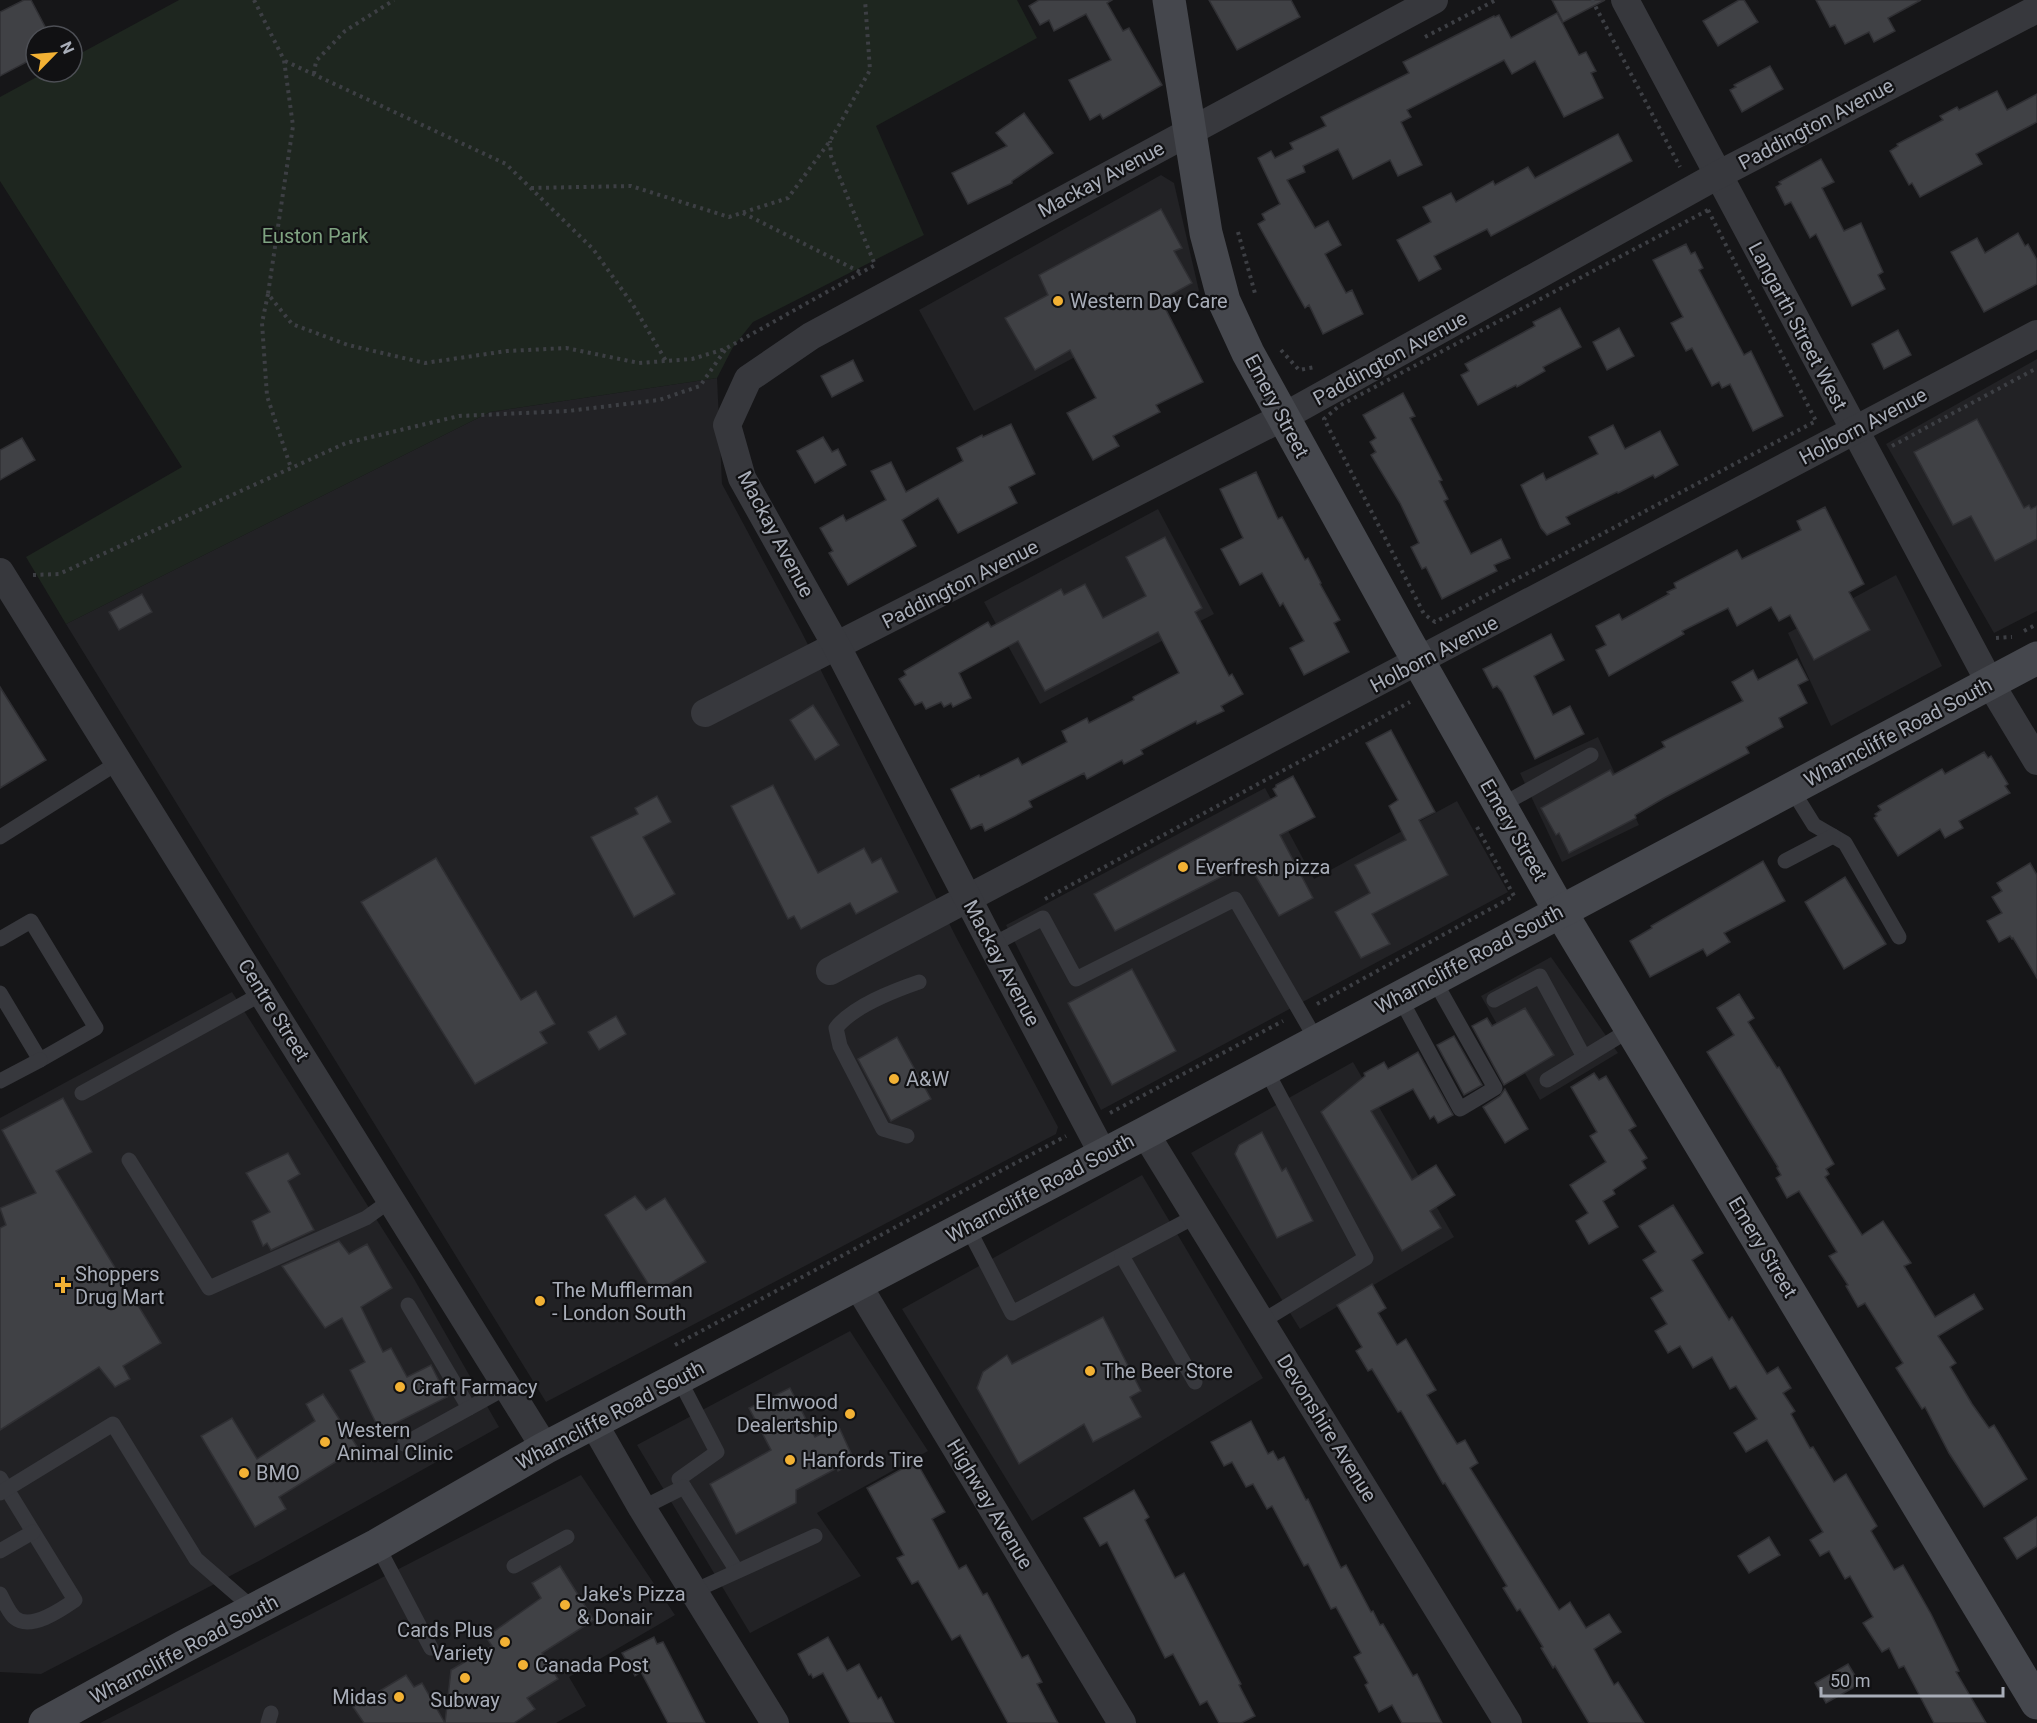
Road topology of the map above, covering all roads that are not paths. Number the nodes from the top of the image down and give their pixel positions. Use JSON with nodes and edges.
{"nodes":[{"id":1,"x":1169,"y":0,"type":"edge"},
{"id":2,"x":1434,"y":0,"type":"edge"},
{"id":3,"x":1625,"y":0,"type":"edge"},
{"id":4,"x":2037,"y":9,"type":"edge"},
{"id":5,"x":1190,"y":131,"type":"junction"},
{"id":6,"x":1718,"y":175,"type":"junction"},
{"id":7,"x":2037,"y":334,"type":"edge"},
{"id":8,"x":1283,"y":417,"type":"junction"},
{"id":9,"x":1854,"y":431,"type":"junction"},
{"id":10,"x":1,"y":574,"type":"edge"},
{"id":11,"x":837,"y":647,"type":"junction"},
{"id":12,"x":2037,"y":658,"type":"edge"},
{"id":13,"x":1419,"y":662,"type":"junction"},
{"id":14,"x":1990,"y":683,"type":"junction"},
{"id":15,"x":705,"y":713,"type":"dead end"},
{"id":16,"x":1591,"y":755,"type":"dead end"},
{"id":17,"x":2037,"y":761,"type":"edge"},
{"id":18,"x":119,"y":762,"type":"junction"},
{"id":19,"x":1791,"y":788,"type":"junction"},
{"id":20,"x":1488,"y":815,"type":"junction"},
{"id":21,"x":1833,"y":836,"type":"junction"},
{"id":22,"x":0,"y":837,"type":"edge"},
{"id":23,"x":1785,"y":861,"type":"dead end"},
{"id":24,"x":969,"y":899,"type":"junction"},
{"id":25,"x":1560,"y":910,"type":"junction"},
{"id":26,"x":1899,"y":937,"type":"dead end"},
{"id":27,"x":0,"y":939,"type":"edge"},
{"id":28,"x":992,"y":945,"type":"junction"},
{"id":29,"x":830,"y":971,"type":"dead end"},
{"id":30,"x":1433,"y":978,"type":"junction"},
{"id":31,"x":919,"y":982,"type":"dead end"},
{"id":32,"x":0,"y":993,"type":"edge"},
{"id":33,"x":263,"y":993,"type":"junction"},
{"id":34,"x":1399,"y":996,"type":"junction"},
{"id":35,"x":1494,"y":1000,"type":"dead end"},
{"id":36,"x":1631,"y":1029,"type":"junction"},
{"id":37,"x":1317,"y":1041,"type":"junction"},
{"id":38,"x":1584,"y":1057,"type":"junction"},
{"id":39,"x":40,"y":1060,"type":"junction"},
{"id":40,"x":1265,"y":1068,"type":"junction"},
{"id":41,"x":1546,"y":1080,"type":"dead end"},
{"id":42,"x":0,"y":1082,"type":"edge"},
{"id":43,"x":82,"y":1092,"type":"dead end"},
{"id":44,"x":1145,"y":1132,"type":"junction"},
{"id":45,"x":907,"y":1136,"type":"dead end"},
{"id":46,"x":1103,"y":1154,"type":"junction"},
{"id":47,"x":129,"y":1160,"type":"dead end"},
{"id":48,"x":391,"y":1200,"type":"junction"},
{"id":49,"x":1196,"y":1216,"type":"junction"},
{"id":50,"x":967,"y":1226,"type":"junction"},
{"id":51,"x":1122,"y":1256,"type":"junction"},
{"id":52,"x":857,"y":1284,"type":"junction"},
{"id":53,"x":408,"y":1305,"type":"dead end"},
{"id":54,"x":1261,"y":1322,"type":"junction"},
{"id":55,"x":678,"y":1379,"type":"junction"},
{"id":56,"x":1195,"y":1382,"type":"dead end"},
{"id":57,"x":507,"y":1387,"type":"junction"},
{"id":58,"x":469,"y":1408,"type":"junction"},
{"id":59,"x":594,"y":1424,"type":"junction"},
{"id":60,"x":404,"y":1444,"type":"dead end"},
{"id":61,"x":545,"y":1448,"type":"junction"},
{"id":62,"x":2,"y":1487,"type":"edge"},
{"id":63,"x":684,"y":1487,"type":"junction"},
{"id":64,"x":642,"y":1508,"type":"junction"},
{"id":65,"x":33,"y":1532,"type":"junction"},
{"id":66,"x":814,"y":1536,"type":"dead end"},
{"id":67,"x":567,"y":1537,"type":"dead end"},
{"id":68,"x":377,"y":1545,"type":"junction"},
{"id":69,"x":0,"y":1551,"type":"edge"},
{"id":70,"x":514,"y":1566,"type":"dead end"},
{"id":71,"x":737,"y":1571,"type":"junction"},
{"id":72,"x":694,"y":1591,"type":"junction"},
{"id":73,"x":0,"y":1594,"type":"edge"},
{"id":74,"x":255,"y":1610,"type":"junction"},
{"id":75,"x":431,"y":1648,"type":"dead end"},
{"id":76,"x":2037,"y":1703,"type":"edge"},
{"id":77,"x":45,"y":1723,"type":"edge"},
{"id":78,"x":775,"y":1723,"type":"edge"},
{"id":79,"x":1122,"y":1723,"type":"edge"},
{"id":80,"x":1509,"y":1723,"type":"edge"}],
"edges":[{"from":1,"to":5,"type":"main road","name":"Emery Street"},
{"from":2,"to":5,"type":"street","name":"Mackay Avenue"},
{"from":3,"to":6,"type":"street","name":"Langarth Street West"},
{"from":4,"to":6,"type":"street","name":"Paddington Avenue"},
{"from":5,"to":8,"type":"main road","name":"Emery Street"},
{"from":5,"to":11,"type":"street","name":"Mackay Avenue"},
{"from":6,"to":8,"type":"street","name":"Paddington Avenue"},
{"from":6,"to":9,"type":"street","name":"Langarth Street West"},
{"from":7,"to":9,"type":"street","name":"Holborn Avenue"},
{"from":8,"to":11,"type":"street","name":"Paddington Avenue"},
{"from":8,"to":13,"type":"main road","name":"Emery Street"},
{"from":9,"to":13,"type":"street","name":"Holborn Avenue"},
{"from":9,"to":14,"type":"street","name":"Langarth Street West"},
{"from":10,"to":18,"type":"street","name":"Centre Street"},
{"from":11,"to":15,"type":"street","name":"Paddington Avenue"},
{"from":11,"to":24,"type":"street","name":"Mackay Avenue"},
{"from":12,"to":14,"type":"main road","name":"Wharncliffe Road South"},
{"from":13,"to":20,"type":"main road","name":"Emery Street"},
{"from":13,"to":24,"type":"street","name":"Holborn Avenue"},
{"from":14,"to":17,"type":"street","name":"Langarth Street West"},
{"from":14,"to":19,"type":"main road","name":"Wharncliffe Road South"},
{"from":16,"to":20,"type":"lane"},
{"from":18,"to":22,"type":"lane"},
{"from":18,"to":33,"type":"street","name":"Centre Street"},
{"from":19,"to":21,"type":"lane"},
{"from":19,"to":25,"type":"main road","name":"Wharncliffe Road South"},
{"from":20,"to":25,"type":"main road","name":"Emery Street"},
{"from":21,"to":23,"type":"lane"},
{"from":21,"to":26,"type":"lane"},
{"from":24,"to":28,"type":"street","name":"Mackay Avenue"},
{"from":24,"to":29,"type":"street","name":"Holborn Avenue"},
{"from":25,"to":30,"type":"main road","name":"Wharncliffe Road South"},
{"from":25,"to":36,"type":"main road","name":"Emery Street"},
{"from":27,"to":39,"type":"lane"},
{"from":28,"to":37,"type":"lane"},
{"from":28,"to":46,"type":"street","name":"Mackay Avenue"},
{"from":30,"to":34,"type":"main road","name":"Wharncliffe Road South"},
{"from":30,"to":34,"type":"lane"},
{"from":31,"to":45,"type":"lane"},
{"from":32,"to":39,"type":"lane"},
{"from":33,"to":43,"type":"lane"},
{"from":33,"to":48,"type":"street","name":"Centre Street"},
{"from":34,"to":37,"type":"main road","name":"Wharncliffe Road South"},
{"from":35,"to":38,"type":"lane"},
{"from":36,"to":38,"type":"lane"},
{"from":36,"to":76,"type":"main road","name":"Emery Street"},
{"from":37,"to":40,"type":"main road","name":"Wharncliffe Road South"},
{"from":38,"to":41,"type":"lane"},
{"from":39,"to":42,"type":"lane"},
{"from":40,"to":44,"type":"main road","name":"Wharncliffe Road South"},
{"from":40,"to":54,"type":"lane"},
{"from":44,"to":46,"type":"main road","name":"Wharncliffe Road South"},
{"from":44,"to":49,"type":"street","name":"Devonshire Avenue"},
{"from":46,"to":50,"type":"main road","name":"Wharncliffe Road South"},
{"from":47,"to":48,"type":"lane"},
{"from":48,"to":57,"type":"street","name":"Centre Street"},
{"from":49,"to":51,"type":"lane"},
{"from":49,"to":54,"type":"street","name":"Devonshire Avenue"},
{"from":50,"to":51,"type":"lane"},
{"from":50,"to":52,"type":"main road","name":"Wharncliffe Road South"},
{"from":51,"to":56,"type":"lane"},
{"from":52,"to":55,"type":"main road","name":"Wharncliffe Road South"},
{"from":52,"to":79,"type":"street","name":"Highway Avenue"},
{"from":53,"to":58,"type":"lane"},
{"from":54,"to":80,"type":"street","name":"Devonshire Avenue"},
{"from":55,"to":59,"type":"main road","name":"Wharncliffe Road South"},
{"from":55,"to":63,"type":"lane"},
{"from":57,"to":58,"type":"lane"},
{"from":57,"to":61,"type":"street","name":"Centre Street"},
{"from":58,"to":60,"type":"lane"},
{"from":59,"to":61,"type":"main road","name":"Wharncliffe Road South"},
{"from":59,"to":64,"type":"street"},
{"from":61,"to":68,"type":"main road","name":"Wharncliffe Road South"},
{"from":62,"to":65,"type":"lane"},
{"from":62,"to":74,"type":"lane"},
{"from":63,"to":64,"type":"lane"},
{"from":63,"to":71,"type":"lane"},
{"from":64,"to":72,"type":"street"},
{"from":65,"to":69,"type":"lane"},
{"from":65,"to":73,"type":"lane"},
{"from":66,"to":71,"type":"lane"},
{"from":67,"to":70,"type":"lane"},
{"from":68,"to":74,"type":"main road","name":"Wharncliffe Road South"},
{"from":68,"to":75,"type":"lane"},
{"from":71,"to":72,"type":"lane"},
{"from":72,"to":78,"type":"street"},
{"from":74,"to":77,"type":"main road","name":"Wharncliffe Road South"}]}
